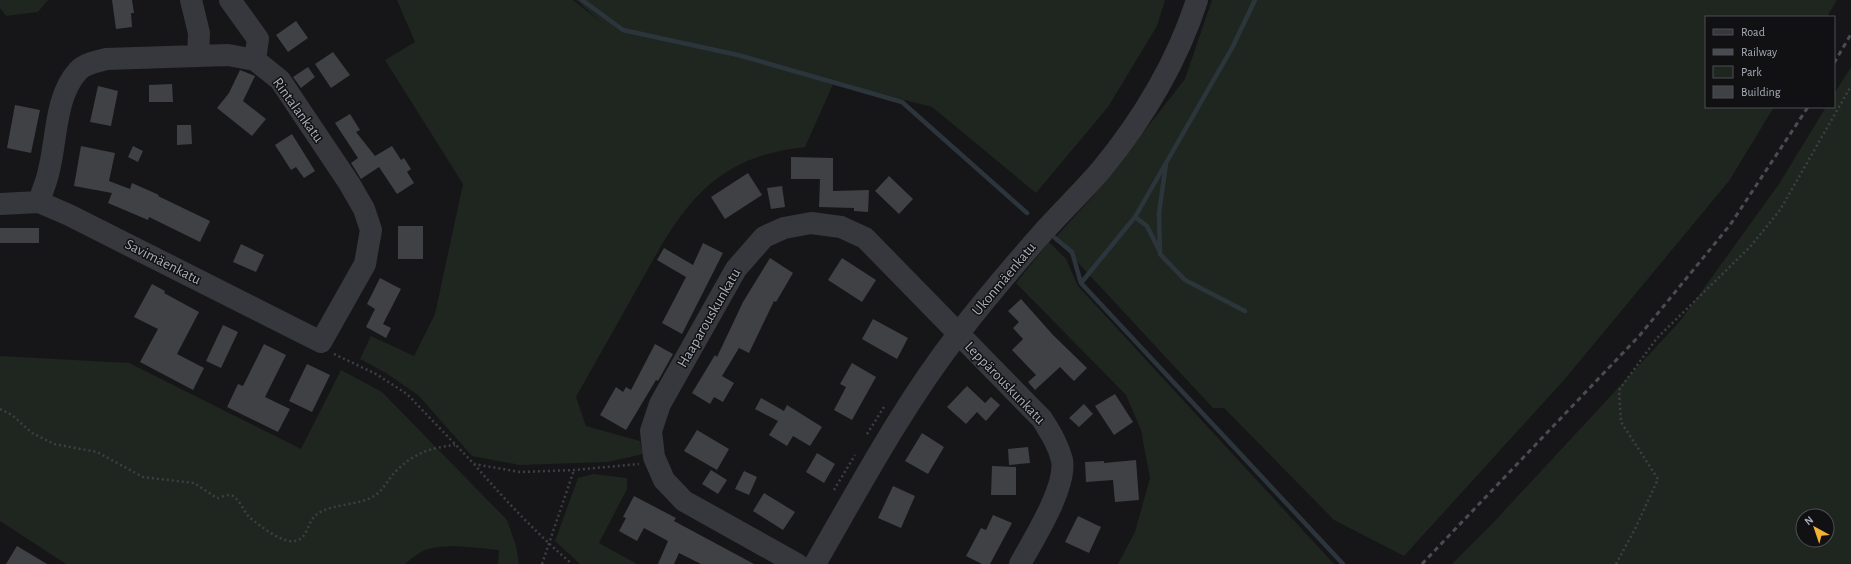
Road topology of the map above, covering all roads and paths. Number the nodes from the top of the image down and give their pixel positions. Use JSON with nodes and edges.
{"nodes":[{"id":1,"x":191,"y":0,"type":"edge"},
{"id":2,"x":230,"y":0,"type":"edge"},
{"id":3,"x":1197,"y":0,"type":"edge"},
{"id":4,"x":198,"y":56,"type":"junction"},
{"id":5,"x":255,"y":60,"type":"junction"},
{"id":6,"x":1851,"y":86,"type":"edge"},
{"id":7,"x":38,"y":202,"type":"junction"},
{"id":8,"x":0,"y":204,"type":"edge"},
{"id":9,"x":958,"y":334,"type":"junction"},
{"id":10,"x":325,"y":347,"type":"junction"},
{"id":11,"x":0,"y":409,"type":"edge"},
{"id":12,"x":456,"y":445,"type":"junction"},
{"id":13,"x":654,"y":456,"type":"junction"},
{"id":14,"x":474,"y":464,"type":"junction"},
{"id":15,"x":574,"y":470,"type":"junction"},
{"id":16,"x":549,"y":544,"type":"junction"},
{"id":17,"x":542,"y":564,"type":"edge"},
{"id":18,"x":572,"y":564,"type":"edge"},
{"id":19,"x":797,"y":564,"type":"edge"},
{"id":20,"x":815,"y":564,"type":"edge"},
{"id":21,"x":1020,"y":564,"type":"edge"},
{"id":22,"x":1616,"y":564,"type":"edge"}],
"edges":[{"from":1,"to":4,"type":"street"},
{"from":2,"to":5,"type":"street"},
{"from":3,"to":9,"type":"street","name":"Ukonmäenkatu"},
{"from":4,"to":5,"type":"street"},
{"from":4,"to":7,"type":"street"},
{"from":5,"to":10,"type":"street","name":"Rintalankatu"},
{"from":6,"to":22,"type":"path"},
{"from":7,"to":8,"type":"street","name":"Savimäenkatu"},
{"from":7,"to":10,"type":"street","name":"Savimäenkatu"},
{"from":9,"to":13,"type":"street","name":"Haaparouskunkatu"},
{"from":9,"to":20,"type":"street","name":"Ukonmäenkatu"},
{"from":9,"to":21,"type":"street","name":"Leppärouskunkatu"},
{"from":10,"to":12,"type":"path"},
{"from":11,"to":12,"type":"path"},
{"from":12,"to":14,"type":"path"},
{"from":13,"to":15,"type":"path"},
{"from":13,"to":19,"type":"street","name":"Haaparouskunkatu"},
{"from":14,"to":15,"type":"path"},
{"from":14,"to":16,"type":"path"},
{"from":15,"to":16,"type":"path"},
{"from":16,"to":17,"type":"path"},
{"from":16,"to":18,"type":"path"}]}
